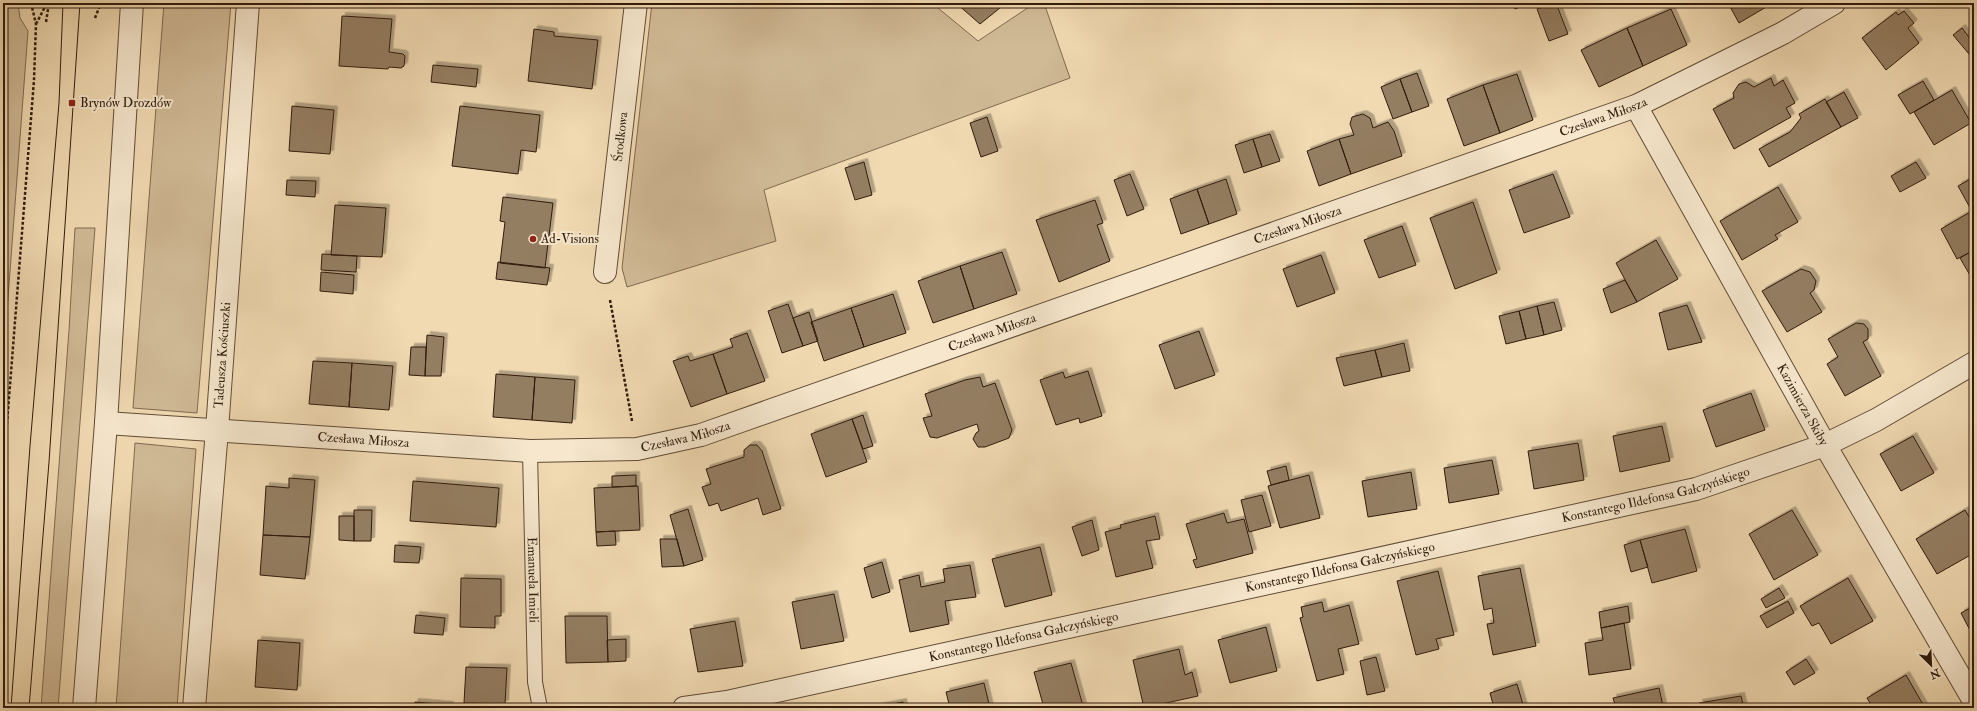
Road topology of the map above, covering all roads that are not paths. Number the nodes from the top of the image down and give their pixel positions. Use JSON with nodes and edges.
{"nodes":[{"id":1,"x":132,"y":3,"type":"edge"},
{"id":2,"x":248,"y":3,"type":"edge"},
{"id":3,"x":636,"y":3,"type":"edge"},
{"id":4,"x":1834,"y":3,"type":"edge"},
{"id":5,"x":1636,"y":106,"type":"junction"},
{"id":6,"x":605,"y":272,"type":"road end"},
{"id":7,"x":1974,"y":363,"type":"edge"},
{"id":8,"x":106,"y":423,"type":"junction"},
{"id":9,"x":217,"y":430,"type":"junction"},
{"id":10,"x":1825,"y":445,"type":"junction"},
{"id":11,"x":530,"y":451,"type":"junction"},
{"id":12,"x":1974,"y":701,"type":"edge"},
{"id":13,"x":84,"y":708,"type":"edge"},
{"id":14,"x":194,"y":708,"type":"edge"},
{"id":15,"x":540,"y":708,"type":"edge"},
{"id":16,"x":684,"y":708,"type":"edge"}],
"edges":[{"from":1,"to":8,"type":"street"},
{"from":2,"to":9,"type":"street","name":"Tadeusza Kościuszki"},
{"from":3,"to":6,"type":"street","name":"Środkowa"},
{"from":4,"to":5,"type":"street","name":"Czesława Miłosza"},
{"from":5,"to":10,"type":"street","name":"Kazimierza Skiby"},
{"from":5,"to":11,"type":"street","name":"Czesława Miłosza"},
{"from":7,"to":10,"type":"street","name":"Konstantego Ildefonsa Gałczyńskiego"},
{"from":8,"to":9,"type":"street","name":"Czesława Miłosza"},
{"from":8,"to":13,"type":"street"},
{"from":9,"to":11,"type":"street","name":"Czesława Miłosza"},
{"from":9,"to":14,"type":"street","name":"Tadeusza Kościuszki"},
{"from":10,"to":12,"type":"street","name":"Kazimierza Skiby"},
{"from":10,"to":16,"type":"street","name":"Konstantego Ildefonsa Gałczyńskiego"},
{"from":11,"to":15,"type":"lane","name":"Emanuela Imieli"}]}
